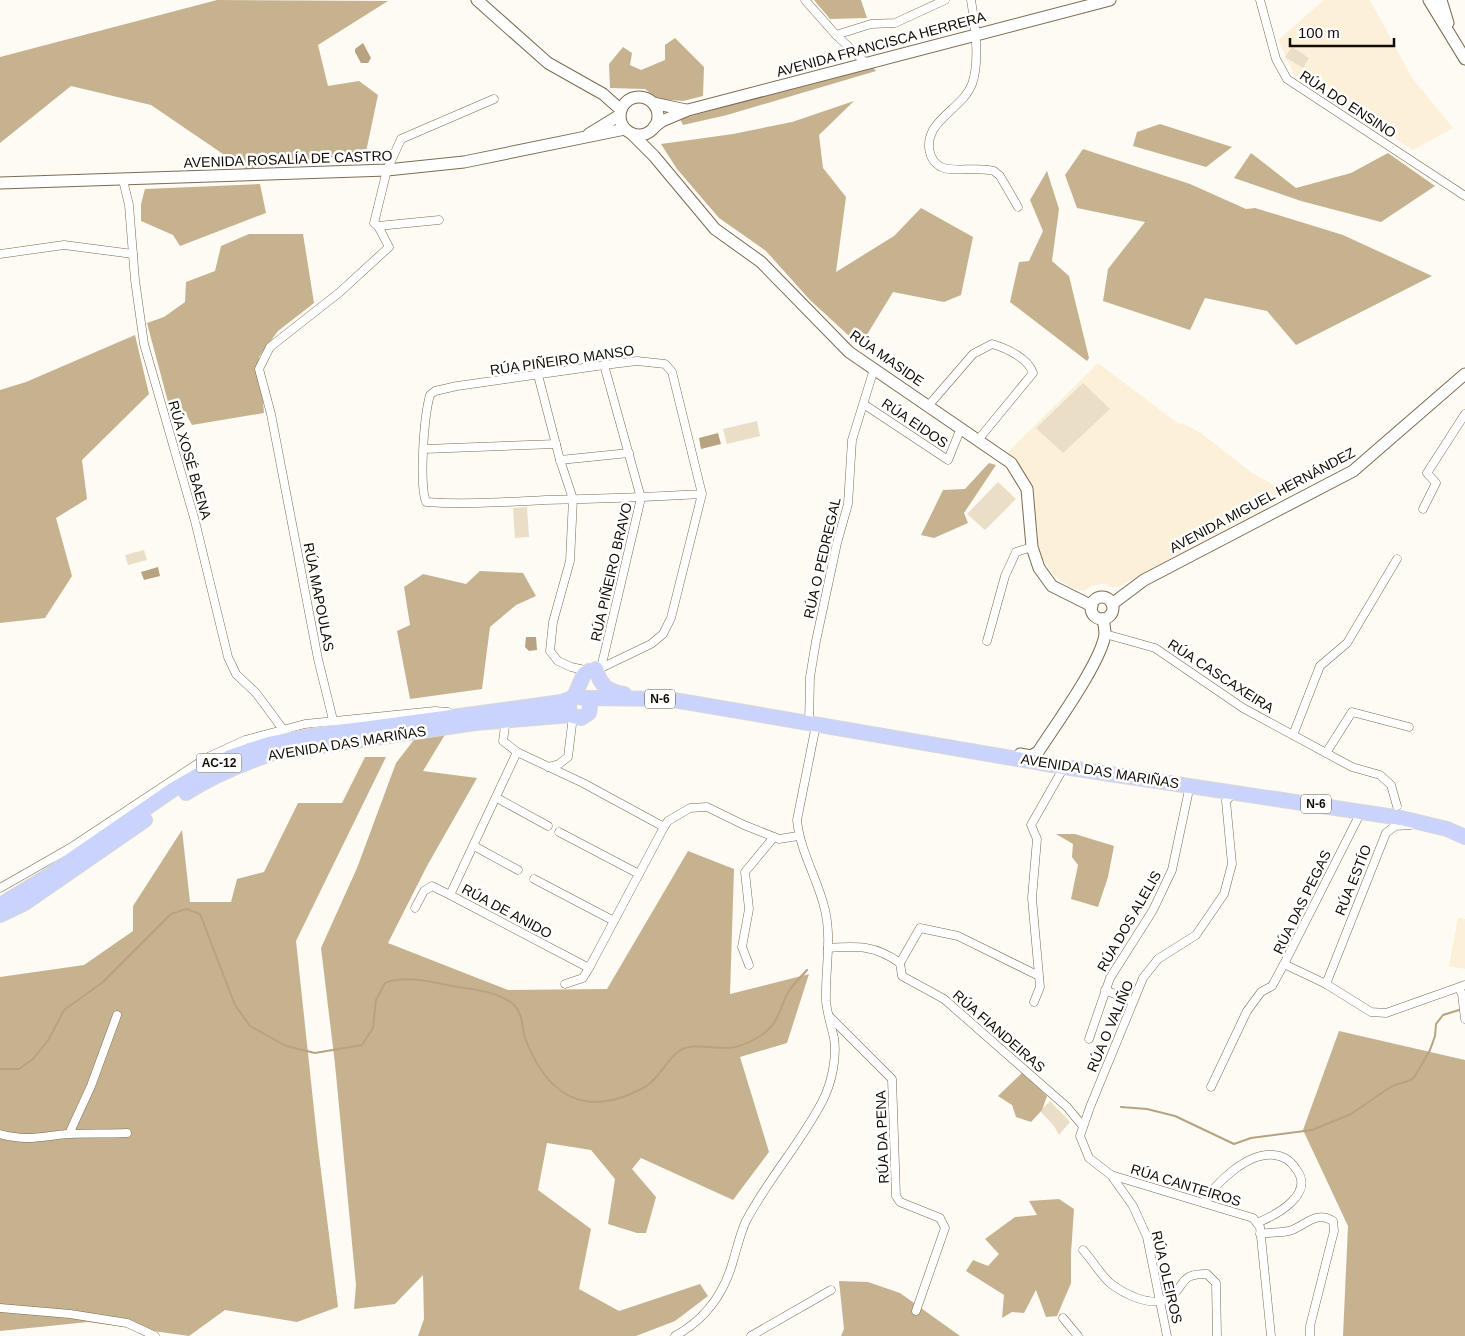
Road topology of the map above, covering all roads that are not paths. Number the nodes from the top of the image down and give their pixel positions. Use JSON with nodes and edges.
{"nodes":[{"id":1,"x":476,"y":0,"type":"edge"},
{"id":2,"x":805,"y":0,"type":"edge"},
{"id":3,"x":945,"y":0,"type":"edge"},
{"id":4,"x":971,"y":0,"type":"edge"},
{"id":5,"x":1110,"y":0,"type":"edge"},
{"id":6,"x":1260,"y":0,"type":"edge"},
{"id":7,"x":1429,"y":0,"type":"edge"},
{"id":8,"x":1441,"y":0,"type":"edge"},
{"id":9,"x":976,"y":34,"type":"junction"},
{"id":10,"x":836,"y":35,"type":"junction"},
{"id":11,"x":1452,"y":37,"type":"junction"},
{"id":12,"x":1465,"y":60,"type":"edge"},
{"id":13,"x":866,"y":63,"type":"junction"},
{"id":14,"x":603,"y":94,"type":"junction"},
{"id":15,"x":494,"y":99,"type":"dead end"},
{"id":16,"x":628,"y":100,"type":"junction"},
{"id":17,"x":653,"y":103,"type":"junction"},
{"id":18,"x":688,"y":110,"type":"junction"},
{"id":19,"x":620,"y":113,"type":"junction"},
{"id":20,"x":652,"y":129,"type":"junction"},
{"id":21,"x":628,"y":131,"type":"junction"},
{"id":22,"x":575,"y":141,"type":"junction"},
{"id":23,"x":654,"y":156,"type":"junction"},
{"id":24,"x":387,"y":170,"type":"junction"},
{"id":25,"x":123,"y":180,"type":"junction"},
{"id":26,"x":0,"y":183,"type":"edge"},
{"id":27,"x":1465,"y":196,"type":"edge"},
{"id":28,"x":1018,"y":207,"type":"dead end"},
{"id":29,"x":439,"y":220,"type":"dead end"},
{"id":30,"x":378,"y":226,"type":"junction"},
{"id":31,"x":0,"y":254,"type":"edge"},
{"id":32,"x":133,"y":254,"type":"junction"},
{"id":33,"x":604,"y":366,"type":"junction"},
{"id":34,"x":874,"y":369,"type":"junction"},
{"id":35,"x":1465,"y":374,"type":"edge"},
{"id":36,"x":538,"y":375,"type":"junction"},
{"id":37,"x":865,"y":405,"type":"junction"},
{"id":38,"x":929,"y":405,"type":"junction"},
{"id":39,"x":1465,"y":414,"type":"edge"},
{"id":40,"x":961,"y":428,"type":"junction"},
{"id":41,"x":978,"y":440,"type":"junction"},
{"id":42,"x":556,"y":444,"type":"junction"},
{"id":43,"x":424,"y":449,"type":"junction"},
{"id":44,"x":629,"y":453,"type":"junction"},
{"id":45,"x":560,"y":460,"type":"junction"},
{"id":46,"x":702,"y":494,"type":"junction"},
{"id":47,"x":641,"y":498,"type":"junction"},
{"id":48,"x":573,"y":500,"type":"junction"},
{"id":49,"x":1423,"y":509,"type":"dead end"},
{"id":50,"x":1032,"y":548,"type":"junction"},
{"id":51,"x":1397,"y":559,"type":"dead end"},
{"id":52,"x":1112,"y":604,"type":"junction"},
{"id":53,"x":1092,"y":606,"type":"junction"},
{"id":54,"x":1103,"y":619,"type":"junction"},
{"id":55,"x":1105,"y":634,"type":"junction"},
{"id":56,"x":988,"y":641,"type":"dead end"},
{"id":57,"x":596,"y":671,"type":"junction"},
{"id":58,"x":579,"y":698,"type":"junction"},
{"id":59,"x":650,"y":698,"type":"junction"},
{"id":60,"x":733,"y":712,"type":"junction"},
{"id":61,"x":589,"y":713,"type":"junction"},
{"id":62,"x":475,"y":714,"type":"junction"},
{"id":63,"x":543,"y":716,"type":"junction"},
{"id":64,"x":572,"y":716,"type":"junction"},
{"id":65,"x":333,"y":720,"type":"junction"},
{"id":66,"x":490,"y":721,"type":"junction"},
{"id":67,"x":812,"y":725,"type":"junction"},
{"id":68,"x":506,"y":726,"type":"junction"},
{"id":69,"x":1409,"y":727,"type":"dead end"},
{"id":70,"x":282,"y":728,"type":"junction"},
{"id":71,"x":1293,"y":735,"type":"junction"},
{"id":72,"x":1044,"y":742,"type":"junction"},
{"id":73,"x":954,"y":748,"type":"junction"},
{"id":74,"x":517,"y":752,"type":"junction"},
{"id":75,"x":1326,"y":753,"type":"junction"},
{"id":76,"x":548,"y":767,"type":"junction"},
{"id":77,"x":1064,"y":767,"type":"junction"},
{"id":78,"x":1124,"y":776,"type":"junction"},
{"id":79,"x":1190,"y":785,"type":"junction"},
{"id":80,"x":1234,"y":792,"type":"junction"},
{"id":81,"x":497,"y":798,"type":"junction"},
{"id":82,"x":1361,"y":812,"type":"junction"},
{"id":83,"x":1395,"y":813,"type":"junction"},
{"id":84,"x":1434,"y":825,"type":"junction"},
{"id":85,"x":548,"y":826,"type":"dead end"},
{"id":86,"x":664,"y":827,"type":"junction"},
{"id":87,"x":559,"y":832,"type":"dead end"},
{"id":88,"x":798,"y":836,"type":"junction"},
{"id":89,"x":774,"y":837,"type":"junction"},
{"id":90,"x":1465,"y":837,"type":"edge"},
{"id":91,"x":474,"y":846,"type":"junction"},
{"id":92,"x":518,"y":870,"type":"dead end"},
{"id":93,"x":638,"y":874,"type":"junction"},
{"id":94,"x":534,"y":879,"type":"dead end"},
{"id":95,"x":2,"y":885,"type":"edge"},
{"id":96,"x":450,"y":895,"type":"junction"},
{"id":97,"x":0,"y":905,"type":"edge"},
{"id":98,"x":15,"y":908,"type":"junction"},
{"id":99,"x":415,"y":908,"type":"dead end"},
{"id":100,"x":0,"y":915,"type":"edge"},
{"id":101,"x":614,"y":921,"type":"junction"},
{"id":102,"x":0,"y":923,"type":"edge"},
{"id":103,"x":828,"y":948,"type":"junction"},
{"id":104,"x":900,"y":962,"type":"junction"},
{"id":105,"x":1284,"y":964,"type":"junction"},
{"id":106,"x":749,"y":965,"type":"dead end"},
{"id":107,"x":589,"y":968,"type":"junction"},
{"id":108,"x":1037,"y":975,"type":"junction"},
{"id":109,"x":565,"y":984,"type":"dead end"},
{"id":110,"x":1326,"y":984,"type":"junction"},
{"id":111,"x":1463,"y":987,"type":"edge"},
{"id":112,"x":1105,"y":990,"type":"junction"},
{"id":113,"x":1132,"y":1001,"type":"junction"},
{"id":114,"x":1034,"y":1002,"type":"dead end"},
{"id":115,"x":117,"y":1015,"type":"dead end"},
{"id":116,"x":829,"y":1015,"type":"junction"},
{"id":117,"x":1465,"y":1019,"type":"edge"},
{"id":118,"x":1089,"y":1039,"type":"dead end"},
{"id":119,"x":1211,"y":1087,"type":"dead end"},
{"id":120,"x":1082,"y":1125,"type":"junction"},
{"id":121,"x":0,"y":1134,"type":"edge"},
{"id":122,"x":69,"y":1134,"type":"junction"},
{"id":123,"x":127,"y":1134,"type":"dead end"},
{"id":124,"x":1111,"y":1175,"type":"junction"},
{"id":125,"x":1204,"y":1203,"type":"junction"},
{"id":126,"x":1257,"y":1223,"type":"junction"},
{"id":127,"x":1260,"y":1234,"type":"junction"},
{"id":128,"x":1083,"y":1250,"type":"dead end"},
{"id":129,"x":831,"y":1290,"type":"dead end"},
{"id":130,"x":1161,"y":1300,"type":"junction"},
{"id":131,"x":0,"y":1308,"type":"edge"},
{"id":132,"x":916,"y":1311,"type":"dead end"},
{"id":133,"x":1063,"y":1318,"type":"dead end"},
{"id":134,"x":155,"y":1336,"type":"edge"},
{"id":135,"x":675,"y":1336,"type":"edge"},
{"id":136,"x":751,"y":1336,"type":"edge"},
{"id":137,"x":1078,"y":1336,"type":"edge"},
{"id":138,"x":1167,"y":1336,"type":"edge"},
{"id":139,"x":1217,"y":1336,"type":"edge"},
{"id":140,"x":1271,"y":1336,"type":"edge"},
{"id":141,"x":1310,"y":1336,"type":"edge"}],
"edges":[{"from":1,"to":14,"type":"street"},
{"from":2,"to":10,"type":"street"},
{"from":3,"to":10,"type":"street"},
{"from":4,"to":9,"type":"street"},
{"from":5,"to":9,"type":"street","name":"AVENIDA FRANCISCA HERRERA"},
{"from":6,"to":27,"type":"street","name":"RÚA DO ENSINO"},
{"from":7,"to":11,"type":"street"},
{"from":8,"to":11,"type":"street"},
{"from":9,"to":13,"type":"street","name":"AVENIDA FRANCISCA HERRERA"},
{"from":9,"to":28,"type":"street"},
{"from":10,"to":13,"type":"street"},
{"from":11,"to":12,"type":"street"},
{"from":13,"to":18,"type":"street","name":"AVENIDA FRANCISCA HERRERA"},
{"from":14,"to":16,"type":"street"},
{"from":14,"to":19,"type":"street"},
{"from":15,"to":24,"type":"street"},
{"from":16,"to":17,"type":"street"},
{"from":16,"to":19,"type":"street"},
{"from":17,"to":18,"type":"street","name":"AVENIDA FRANCISCA HERRERA"},
{"from":17,"to":20,"type":"street"},
{"from":18,"to":20,"type":"street","name":"AVENIDA FRANCISCA HERRERA"},
{"from":19,"to":21,"type":"street"},
{"from":19,"to":22,"type":"street","name":"AVENIDA ROSALÍA DE CASTRO"},
{"from":20,"to":21,"type":"street"},
{"from":20,"to":23,"type":"street"},
{"from":21,"to":22,"type":"street","name":"AVENIDA ROSALÍA DE CASTRO"},
{"from":21,"to":23,"type":"street","name":"RÚA MASIDE"},
{"from":22,"to":24,"type":"street","name":"AVENIDA ROSALÍA DE CASTRO"},
{"from":23,"to":34,"type":"street","name":"RÚA MASIDE"},
{"from":24,"to":25,"type":"street","name":"AVENIDA ROSALÍA DE CASTRO"},
{"from":24,"to":30,"type":"street"},
{"from":25,"to":26,"type":"street","name":"AVENIDA ROSALÍA DE CASTRO"},
{"from":25,"to":32,"type":"street","name":"RÚA XOSÉ BAENA"},
{"from":29,"to":30,"type":"street"},
{"from":30,"to":65,"type":"street","name":"RÚA MAPOULAS"},
{"from":31,"to":32,"type":"street"},
{"from":32,"to":70,"type":"street","name":"RÚA XOSÉ BAENA"},
{"from":33,"to":36,"type":"street","name":"RÚA PIÑEIRO MANSO"},
{"from":33,"to":44,"type":"street","name":"RÚA PIÑEIRO BRAVO"},
{"from":33,"to":46,"type":"street","name":"RÚA PIÑEIRO MANSO"},
{"from":34,"to":37,"type":"street","name":"RÚA O PEDREGAL"},
{"from":34,"to":38,"type":"street","name":"RÚA MASIDE"},
{"from":35,"to":52,"type":"street","name":"AVENIDA MIGUEL HERNÁNDEZ"},
{"from":36,"to":42,"type":"street"},
{"from":36,"to":43,"type":"street","name":"RÚA PIÑEIRO MANSO"},
{"from":37,"to":40,"type":"street","name":"RÚA EIDOS"},
{"from":37,"to":67,"type":"street","name":"RÚA O PEDREGAL"},
{"from":38,"to":40,"type":"street","name":"RÚA MASIDE"},
{"from":38,"to":41,"type":"street"},
{"from":39,"to":49,"type":"street"},
{"from":40,"to":41,"type":"street","name":"RÚA MASIDE"},
{"from":41,"to":50,"type":"street","name":"RÚA MASIDE"},
{"from":42,"to":43,"type":"street"},
{"from":42,"to":45,"type":"street"},
{"from":43,"to":48,"type":"street","name":"RÚA PIÑEIRO MANSO"},
{"from":44,"to":45,"type":"street"},
{"from":44,"to":47,"type":"street","name":"RÚA PIÑEIRO BRAVO"},
{"from":45,"to":48,"type":"street"},
{"from":46,"to":47,"type":"street"},
{"from":46,"to":57,"type":"street","name":"RÚA PIÑEIRO MANSO"},
{"from":47,"to":48,"type":"street"},
{"from":47,"to":57,"type":"street","name":"RÚA PIÑEIRO BRAVO"},
{"from":48,"to":57,"type":"street"},
{"from":50,"to":53,"type":"street","name":"RÚA MASIDE"},
{"from":50,"to":56,"type":"street"},
{"from":51,"to":71,"type":"street"},
{"from":52,"to":53,"type":"street"},
{"from":52,"to":54,"type":"street"},
{"from":53,"to":54,"type":"street"},
{"from":54,"to":55,"type":"street"},
{"from":55,"to":71,"type":"street","name":"RÚA CASCAXEIRA"},
{"from":55,"to":72,"type":"street"},
{"from":57,"to":58,"type":"highway"},
{"from":57,"to":59,"type":"highway"},
{"from":58,"to":59,"type":"highway","name":"AVENIDA DAS MARIÑAS","number":"N-6"},
{"from":58,"to":61,"type":"highway"},
{"from":58,"to":62,"type":"highway","name":"AVENIDA DAS MARIÑAS","number":"AC-12"},
{"from":58,"to":64,"type":"highway"},
{"from":59,"to":60,"type":"highway","name":"AVENIDA DAS MARIÑAS","number":"N-6"},
{"from":60,"to":61,"type":"highway","name":"AVENIDA DAS MARIÑAS","number":"N-6"},
{"from":60,"to":67,"type":"highway","name":"AVENIDA DAS MARIÑAS","number":"N-6"},
{"from":61,"to":64,"type":"highway","number":"AC-12"},
{"from":62,"to":65,"type":"street","name":"AVENIDA DAS MARIÑAS"},
{"from":62,"to":97,"type":"highway","name":"AVENIDA DAS MARIÑAS","number":"AC-12"},
{"from":63,"to":64,"type":"highway","name":"AVENIDA DAS MARIÑAS","number":"AC-12"},
{"from":63,"to":66,"type":"highway","name":"AVENIDA DAS MARIÑAS","number":"AC-12"},
{"from":63,"to":68,"type":"street"},
{"from":64,"to":76,"type":"street"},
{"from":65,"to":70,"type":"street","name":"AVENIDA DAS MARIÑAS"},
{"from":66,"to":68,"type":"street"},
{"from":66,"to":98,"type":"highway","name":"AVENIDA DAS MARIÑAS","number":"AC-12"},
{"from":67,"to":73,"type":"highway","name":"AVENIDA DAS MARIÑAS","number":"N-6"},
{"from":67,"to":88,"type":"street","name":"RÚA O PEDREGAL"},
{"from":68,"to":74,"type":"street"},
{"from":69,"to":75,"type":"street"},
{"from":70,"to":95,"type":"street","name":"AVENIDA DAS MARIÑAS"},
{"from":71,"to":75,"type":"street","name":"RÚA CASCAXEIRA"},
{"from":72,"to":73,"type":"street"},
{"from":72,"to":78,"type":"street"},
{"from":73,"to":77,"type":"highway","name":"AVENIDA DAS MARIÑAS","number":"N-6"},
{"from":74,"to":76,"type":"street"},
{"from":74,"to":81,"type":"street","name":"RÚA DE ANIDO"},
{"from":75,"to":83,"type":"street","name":"RÚA CASCAXEIRA"},
{"from":76,"to":86,"type":"street"},
{"from":77,"to":78,"type":"highway","name":"AVENIDA DAS MARIÑAS","number":"N-6"},
{"from":77,"to":108,"type":"street"},
{"from":78,"to":79,"type":"highway","name":"AVENIDA DAS MARIÑAS","number":"N-6"},
{"from":79,"to":80,"type":"highway","name":"AVENIDA DAS MARIÑAS","number":"N-6"},
{"from":79,"to":112,"type":"street","name":"RÚA DOS ALELIS"},
{"from":80,"to":82,"type":"highway","name":"AVENIDA DAS MARIÑAS","number":"N-6"},
{"from":80,"to":113,"type":"street","name":"RÚA O VALIÑO"},
{"from":81,"to":85,"type":"street"},
{"from":81,"to":91,"type":"street","name":"RÚA DE ANIDO"},
{"from":82,"to":83,"type":"highway","name":"AVENIDA DAS MARIÑAS","number":"N-6"},
{"from":82,"to":105,"type":"street","name":"RÚA DAS PEGAS"},
{"from":83,"to":84,"type":"highway","name":"AVENIDA DAS MARIÑAS","number":"N-6"},
{"from":84,"to":90,"type":"highway","name":"AVENIDA DAS MARIÑAS","number":"N-6"},
{"from":84,"to":110,"type":"street","name":"RÚA ESTÍO"},
{"from":86,"to":89,"type":"street"},
{"from":86,"to":93,"type":"street"},
{"from":87,"to":93,"type":"street"},
{"from":88,"to":89,"type":"street"},
{"from":88,"to":103,"type":"street"},
{"from":89,"to":106,"type":"street"},
{"from":91,"to":92,"type":"street"},
{"from":91,"to":96,"type":"street","name":"RÚA DE ANIDO"},
{"from":93,"to":101,"type":"street"},
{"from":94,"to":101,"type":"street"},
{"from":96,"to":99,"type":"street"},
{"from":96,"to":107,"type":"street","name":"RÚA DE ANIDO"},
{"from":98,"to":100,"type":"highway","name":"AVENIDA DAS MARIÑAS","number":"AC-12"},
{"from":98,"to":102,"type":"street","name":"AVENIDA DAS MARIÑAS"},
{"from":101,"to":107,"type":"street"},
{"from":103,"to":104,"type":"street"},
{"from":103,"to":116,"type":"street"},
{"from":104,"to":108,"type":"street"},
{"from":104,"to":120,"type":"street","name":"RÚA FIANDEIRAS"},
{"from":105,"to":110,"type":"street","name":"RÚA DAS PEGAS"},
{"from":105,"to":119,"type":"street"},
{"from":107,"to":109,"type":"street"},
{"from":108,"to":114,"type":"street"},
{"from":110,"to":111,"type":"street","name":"RÚA DAS PEGAS"},
{"from":111,"to":117,"type":"street"},
{"from":112,"to":113,"type":"street"},
{"from":112,"to":118,"type":"street","name":"RÚA DOS ALELIS"},
{"from":113,"to":120,"type":"street","name":"RÚA O VALIÑO"},
{"from":115,"to":122,"type":"street"},
{"from":116,"to":132,"type":"street","name":"RÚA DA PENA"},
{"from":116,"to":135,"type":"street"},
{"from":120,"to":124,"type":"street","name":"RÚA OLEIROS"},
{"from":121,"to":122,"type":"street"},
{"from":122,"to":123,"type":"street"},
{"from":124,"to":125,"type":"street","name":"RÚA CANTEIROS"},
{"from":124,"to":130,"type":"street","name":"RÚA OLEIROS"},
{"from":125,"to":126,"type":"street","name":"RÚA CANTEIROS"},
{"from":125,"to":126,"type":"street"},
{"from":126,"to":127,"type":"street"},
{"from":127,"to":140,"type":"street"},
{"from":127,"to":141,"type":"street"},
{"from":128,"to":130,"type":"street"},
{"from":129,"to":136,"type":"street"},
{"from":130,"to":138,"type":"street","name":"RÚA OLEIROS"},
{"from":130,"to":139,"type":"street"},
{"from":131,"to":134,"type":"street"},
{"from":133,"to":137,"type":"street"}]}
